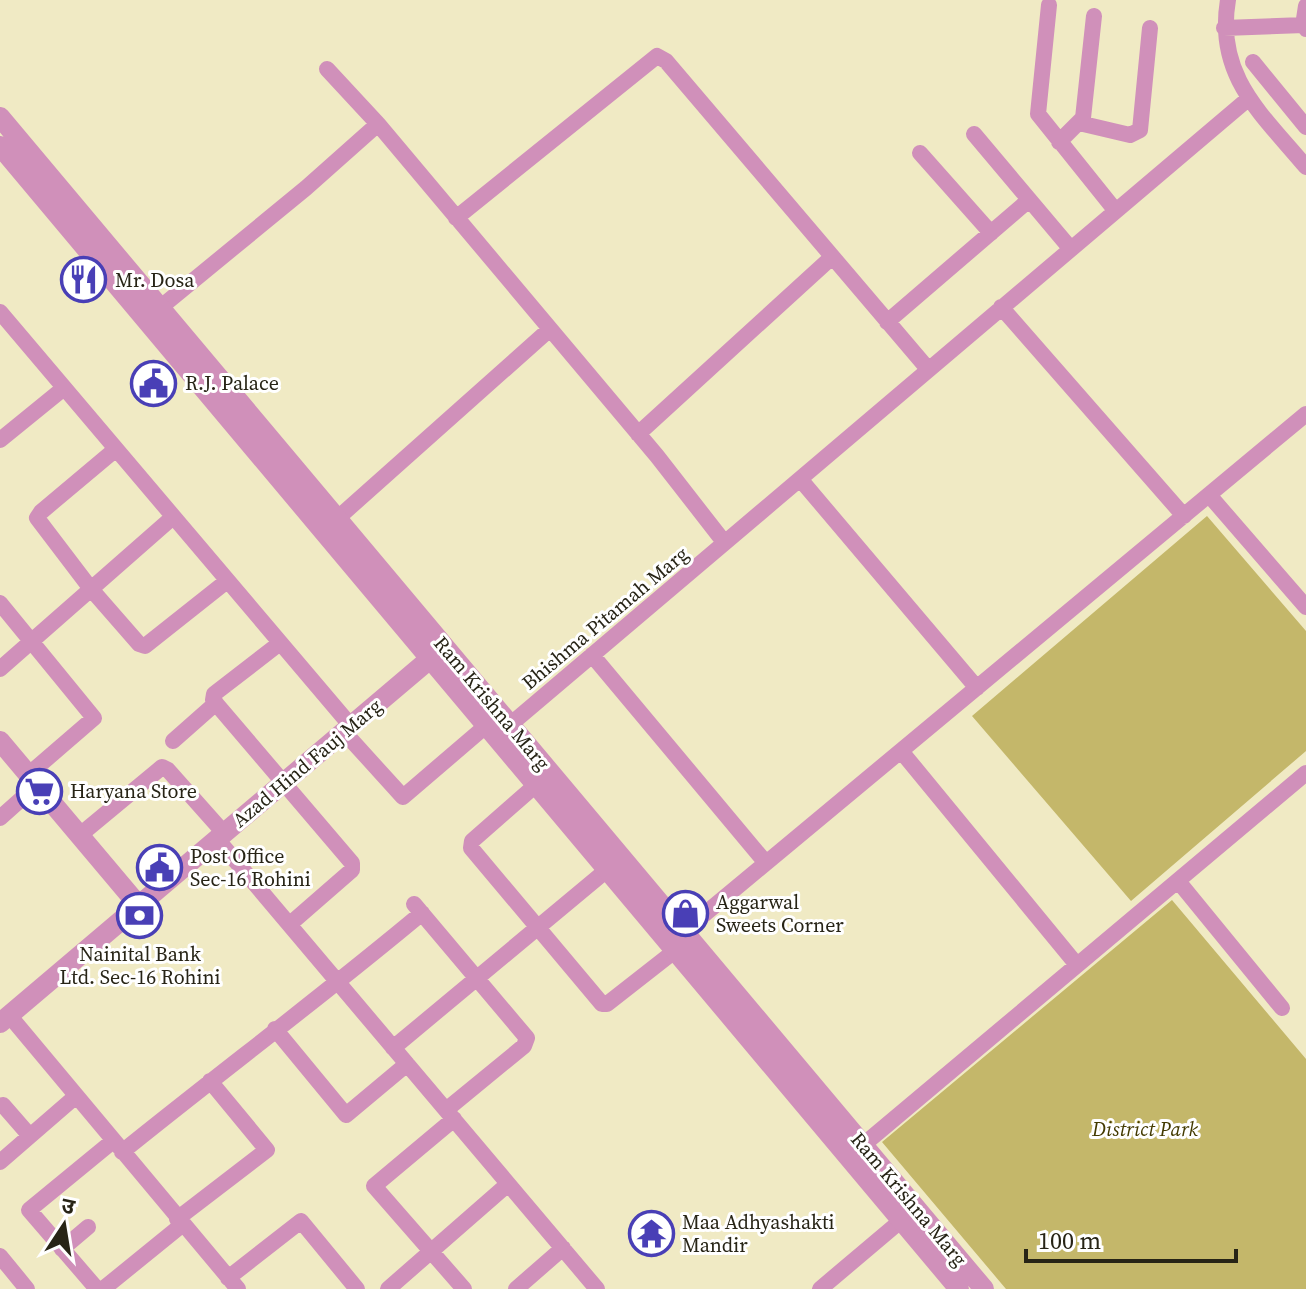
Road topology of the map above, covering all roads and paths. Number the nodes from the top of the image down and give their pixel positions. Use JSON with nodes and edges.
{"nodes":[{"id":1,"x":1228,"y":0,"type":"edge"},
{"id":2,"x":1049,"y":5,"type":"dead end"},
{"id":3,"x":1306,"y":6,"type":"edge"},
{"id":4,"x":1094,"y":16,"type":"dead end"},
{"id":5,"x":1305,"y":27,"type":"edge"},
{"id":6,"x":1150,"y":28,"type":"dead end"},
{"id":7,"x":1224,"y":28,"type":"junction"},
{"id":8,"x":1253,"y":62,"type":"dead end"},
{"id":9,"x":327,"y":69,"type":"dead end"},
{"id":10,"x":1248,"y":99,"type":"junction"},
{"id":11,"x":0,"y":117,"type":"edge"},
{"id":12,"x":1079,"y":123,"type":"junction"},
{"id":13,"x":378,"y":124,"type":"junction"},
{"id":14,"x":1306,"y":127,"type":"edge"},
{"id":15,"x":974,"y":134,"type":"dead end"},
{"id":16,"x":1059,"y":142,"type":"junction"},
{"id":17,"x":0,"y":146,"type":"edge"},
{"id":18,"x":920,"y":153,"type":"dead end"},
{"id":19,"x":1306,"y":167,"type":"edge"},
{"id":20,"x":1029,"y":200,"type":"junction"},
{"id":21,"x":1115,"y":210,"type":"junction"},
{"id":22,"x":456,"y":218,"type":"junction"},
{"id":23,"x":991,"y":233,"type":"junction"},
{"id":24,"x":1070,"y":248,"type":"junction"},
{"id":25,"x":832,"y":257,"type":"junction"},
{"id":26,"x":161,"y":307,"type":"junction"},
{"id":27,"x":1001,"y":307,"type":"junction"},
{"id":28,"x":0,"y":312,"type":"edge"},
{"id":29,"x":887,"y":322,"type":"junction"},
{"id":30,"x":550,"y":329,"type":"junction"},
{"id":31,"x":928,"y":369,"type":"junction"},
{"id":32,"x":64,"y":388,"type":"junction"},
{"id":33,"x":1306,"y":414,"type":"edge"},
{"id":34,"x":638,"y":434,"type":"junction"},
{"id":35,"x":0,"y":440,"type":"edge"},
{"id":36,"x":116,"y":449,"type":"junction"},
{"id":37,"x":800,"y":479,"type":"junction"},
{"id":38,"x":1209,"y":495,"type":"junction"},
{"id":39,"x":1184,"y":516,"type":"junction"},
{"id":40,"x":173,"y":517,"type":"junction"},
{"id":41,"x":331,"y":524,"type":"junction"},
{"id":42,"x":724,"y":542,"type":"junction"},
{"id":43,"x":227,"y":581,"type":"junction"},
{"id":44,"x":91,"y":589,"type":"junction"},
{"id":45,"x":0,"y":603,"type":"edge"},
{"id":46,"x":1306,"y":607,"type":"edge"},
{"id":47,"x":32,"y":641,"type":"junction"},
{"id":48,"x":280,"y":643,"type":"junction"},
{"id":49,"x":592,"y":655,"type":"junction"},
{"id":50,"x":431,"y":658,"type":"junction"},
{"id":51,"x":0,"y":669,"type":"edge"},
{"id":52,"x":977,"y":688,"type":"junction"},
{"id":53,"x":216,"y":703,"type":"junction"},
{"id":54,"x":511,"y":724,"type":"junction"},
{"id":55,"x":487,"y":725,"type":"junction"},
{"id":56,"x":347,"y":729,"type":"junction"},
{"id":57,"x":0,"y":741,"type":"edge"},
{"id":58,"x":173,"y":741,"type":"dead end"},
{"id":59,"x":901,"y":751,"type":"junction"},
{"id":60,"x":1306,"y":773,"type":"edge"},
{"id":61,"x":33,"y":780,"type":"junction"},
{"id":62,"x":284,"y":782,"type":"junction"},
{"id":63,"x":537,"y":784,"type":"junction"},
{"id":64,"x":0,"y":818,"type":"edge"},
{"id":65,"x":80,"y":835,"type":"junction"},
{"id":66,"x":220,"y":836,"type":"junction"},
{"id":67,"x":766,"y":863,"type":"junction"},
{"id":68,"x":608,"y":869,"type":"junction"},
{"id":69,"x":1178,"y":881,"type":"junction"},
{"id":70,"x":139,"y":906,"type":"junction"},
{"id":71,"x":290,"y":924,"type":"junction"},
{"id":72,"x":538,"y":928,"type":"junction"},
{"id":73,"x":677,"y":942,"type":"junction"},
{"id":74,"x":1077,"y":965,"type":"junction"},
{"id":75,"x":477,"y":978,"type":"junction"},
{"id":76,"x":338,"y":984,"type":"junction"},
{"id":77,"x":1282,"y":1008,"type":"dead end"},
{"id":78,"x":5,"y":1019,"type":"edge"},
{"id":79,"x":275,"y":1029,"type":"junction"},
{"id":80,"x":393,"y":1048,"type":"junction"},
{"id":81,"x":407,"y":1064,"type":"junction"},
{"id":82,"x":210,"y":1081,"type":"junction"},
{"id":83,"x":75,"y":1097,"type":"junction"},
{"id":84,"x":3,"y":1105,"type":"dead end"},
{"id":85,"x":450,"y":1115,"type":"junction"},
{"id":86,"x":30,"y":1136,"type":"junction"},
{"id":87,"x":863,"y":1145,"type":"junction"},
{"id":88,"x":117,"y":1146,"type":"junction"},
{"id":89,"x":0,"y":1162,"type":"edge"},
{"id":90,"x":508,"y":1184,"type":"junction"},
{"id":91,"x":909,"y":1214,"type":"junction"},
{"id":92,"x":180,"y":1222,"type":"junction"},
{"id":93,"x":88,"y":1227,"type":"dead end"},
{"id":94,"x":563,"y":1248,"type":"junction"},
{"id":95,"x":62,"y":1249,"type":"junction"},
{"id":96,"x":430,"y":1253,"type":"junction"},
{"id":97,"x":0,"y":1256,"type":"edge"},
{"id":98,"x":233,"y":1284,"type":"edge"},
{"id":99,"x":27,"y":1289,"type":"edge"},
{"id":100,"x":97,"y":1289,"type":"edge"},
{"id":101,"x":103,"y":1289,"type":"edge"},
{"id":102,"x":357,"y":1289,"type":"edge"},
{"id":103,"x":388,"y":1289,"type":"edge"},
{"id":104,"x":464,"y":1289,"type":"edge"},
{"id":105,"x":516,"y":1289,"type":"edge"},
{"id":106,"x":597,"y":1289,"type":"edge"},
{"id":107,"x":820,"y":1289,"type":"edge"},
{"id":108,"x":959,"y":1289,"type":"edge"},
{"id":109,"x":984,"y":1289,"type":"edge"}],
"edges":[{"from":1,"to":7,"type":"street"},
{"from":2,"to":16,"type":"street"},
{"from":3,"to":5,"type":"street"},
{"from":4,"to":12,"type":"street"},
{"from":5,"to":7,"type":"street"},
{"from":6,"to":12,"type":"street"},
{"from":7,"to":10,"type":"street"},
{"from":8,"to":14,"type":"street"},
{"from":9,"to":13,"type":"street"},
{"from":10,"to":19,"type":"street"},
{"from":10,"to":21,"type":"street","name":"Bhishma Pitamah Marg"},
{"from":11,"to":26,"type":"street","name":"Ram Krishna Marg"},
{"from":12,"to":16,"type":"street"},
{"from":13,"to":22,"type":"street"},
{"from":13,"to":26,"type":"street"},
{"from":15,"to":20,"type":"street"},
{"from":16,"to":21,"type":"street"},
{"from":17,"to":41,"type":"street","name":"Ram Krishna Marg"},
{"from":18,"to":23,"type":"street"},
{"from":20,"to":23,"type":"street"},
{"from":20,"to":24,"type":"street"},
{"from":21,"to":24,"type":"street","name":"Bhishma Pitamah Marg"},
{"from":22,"to":25,"type":"street"},
{"from":22,"to":30,"type":"street"},
{"from":23,"to":29,"type":"street"},
{"from":24,"to":27,"type":"street","name":"Bhishma Pitamah Marg"},
{"from":25,"to":29,"type":"street"},
{"from":25,"to":34,"type":"street"},
{"from":26,"to":41,"type":"street","name":"Ram Krishna Marg"},
{"from":27,"to":31,"type":"street","name":"Bhishma Pitamah Marg"},
{"from":27,"to":39,"type":"street"},
{"from":28,"to":32,"type":"street"},
{"from":29,"to":31,"type":"street"},
{"from":30,"to":34,"type":"street"},
{"from":30,"to":41,"type":"street"},
{"from":31,"to":37,"type":"street","name":"Bhishma Pitamah Marg"},
{"from":32,"to":35,"type":"street"},
{"from":32,"to":36,"type":"street"},
{"from":33,"to":38,"type":"street"},
{"from":34,"to":42,"type":"street"},
{"from":36,"to":40,"type":"street"},
{"from":36,"to":44,"type":"street"},
{"from":37,"to":42,"type":"street","name":"Bhishma Pitamah Marg"},
{"from":37,"to":52,"type":"street"},
{"from":38,"to":39,"type":"street"},
{"from":38,"to":46,"type":"street"},
{"from":39,"to":52,"type":"street"},
{"from":40,"to":43,"type":"street"},
{"from":40,"to":44,"type":"street"},
{"from":41,"to":50,"type":"street","name":"Ram Krishna Marg"},
{"from":41,"to":54,"type":"street","name":"Ram Krishna Marg"},
{"from":42,"to":49,"type":"street","name":"Bhishma Pitamah Marg"},
{"from":43,"to":44,"type":"street"},
{"from":43,"to":48,"type":"street"},
{"from":44,"to":47,"type":"street"},
{"from":45,"to":47,"type":"street"},
{"from":47,"to":51,"type":"street"},
{"from":47,"to":61,"type":"street"},
{"from":48,"to":53,"type":"street"},
{"from":48,"to":56,"type":"street"},
{"from":49,"to":54,"type":"street","name":"Bhishma Pitamah Marg"},
{"from":49,"to":67,"type":"street"},
{"from":50,"to":55,"type":"street","name":"Ram Krishna Marg"},
{"from":50,"to":56,"type":"street","name":"Azad Hind Fauj Marg"},
{"from":52,"to":59,"type":"street"},
{"from":53,"to":58,"type":"street"},
{"from":53,"to":62,"type":"street"},
{"from":54,"to":73,"type":"street","name":"Ram Krishna Marg"},
{"from":55,"to":56,"type":"street"},
{"from":55,"to":63,"type":"street","name":"Ram Krishna Marg"},
{"from":56,"to":62,"type":"street","name":"Azad Hind Fauj Marg"},
{"from":57,"to":61,"type":"street"},
{"from":59,"to":67,"type":"street"},
{"from":59,"to":74,"type":"street"},
{"from":60,"to":69,"type":"street"},
{"from":61,"to":64,"type":"street"},
{"from":61,"to":65,"type":"street"},
{"from":62,"to":66,"type":"street","name":"Azad Hind Fauj Marg"},
{"from":62,"to":71,"type":"street"},
{"from":63,"to":68,"type":"street","name":"Ram Krishna Marg"},
{"from":63,"to":72,"type":"street"},
{"from":65,"to":66,"type":"street"},
{"from":65,"to":70,"type":"street"},
{"from":66,"to":70,"type":"street","name":"Azad Hind Fauj Marg"},
{"from":66,"to":71,"type":"street"},
{"from":67,"to":73,"type":"street"},
{"from":68,"to":72,"type":"street"},
{"from":68,"to":73,"type":"street","name":"Ram Krishna Marg"},
{"from":69,"to":74,"type":"street"},
{"from":69,"to":77,"type":"street"},
{"from":70,"to":78,"type":"street","name":"Azad Hind Fauj Marg"},
{"from":71,"to":76,"type":"street"},
{"from":72,"to":73,"type":"street"},
{"from":72,"to":75,"type":"street"},
{"from":73,"to":87,"type":"street","name":"Ram Krishna Marg"},
{"from":73,"to":91,"type":"street","name":"Ram Krishna Marg"},
{"from":74,"to":87,"type":"street"},
{"from":75,"to":76,"type":"street"},
{"from":75,"to":80,"type":"street"},
{"from":75,"to":85,"type":"street"},
{"from":76,"to":79,"type":"street"},
{"from":76,"to":80,"type":"street"},
{"from":78,"to":83,"type":"street"},
{"from":79,"to":81,"type":"street"},
{"from":79,"to":82,"type":"street"},
{"from":80,"to":81,"type":"street"},
{"from":81,"to":85,"type":"street"},
{"from":82,"to":88,"type":"street"},
{"from":82,"to":92,"type":"street"},
{"from":83,"to":86,"type":"street"},
{"from":83,"to":88,"type":"street"},
{"from":84,"to":86,"type":"street"},
{"from":85,"to":90,"type":"street"},
{"from":85,"to":96,"type":"street"},
{"from":86,"to":89,"type":"street"},
{"from":87,"to":91,"type":"street","name":"Ram Krishna Marg"},
{"from":88,"to":92,"type":"street"},
{"from":88,"to":95,"type":"street"},
{"from":90,"to":94,"type":"street"},
{"from":90,"to":96,"type":"street"},
{"from":91,"to":107,"type":"street"},
{"from":91,"to":108,"type":"street","name":"Ram Krishna Marg"},
{"from":91,"to":109,"type":"street","name":"Ram Krishna Marg"},
{"from":92,"to":98,"type":"street"},
{"from":92,"to":101,"type":"street"},
{"from":93,"to":95,"type":"street"},
{"from":94,"to":105,"type":"street"},
{"from":94,"to":106,"type":"street"},
{"from":95,"to":100,"type":"street"},
{"from":96,"to":103,"type":"street"},
{"from":96,"to":104,"type":"street"},
{"from":97,"to":99,"type":"street"},
{"from":98,"to":102,"type":"street"}]}
